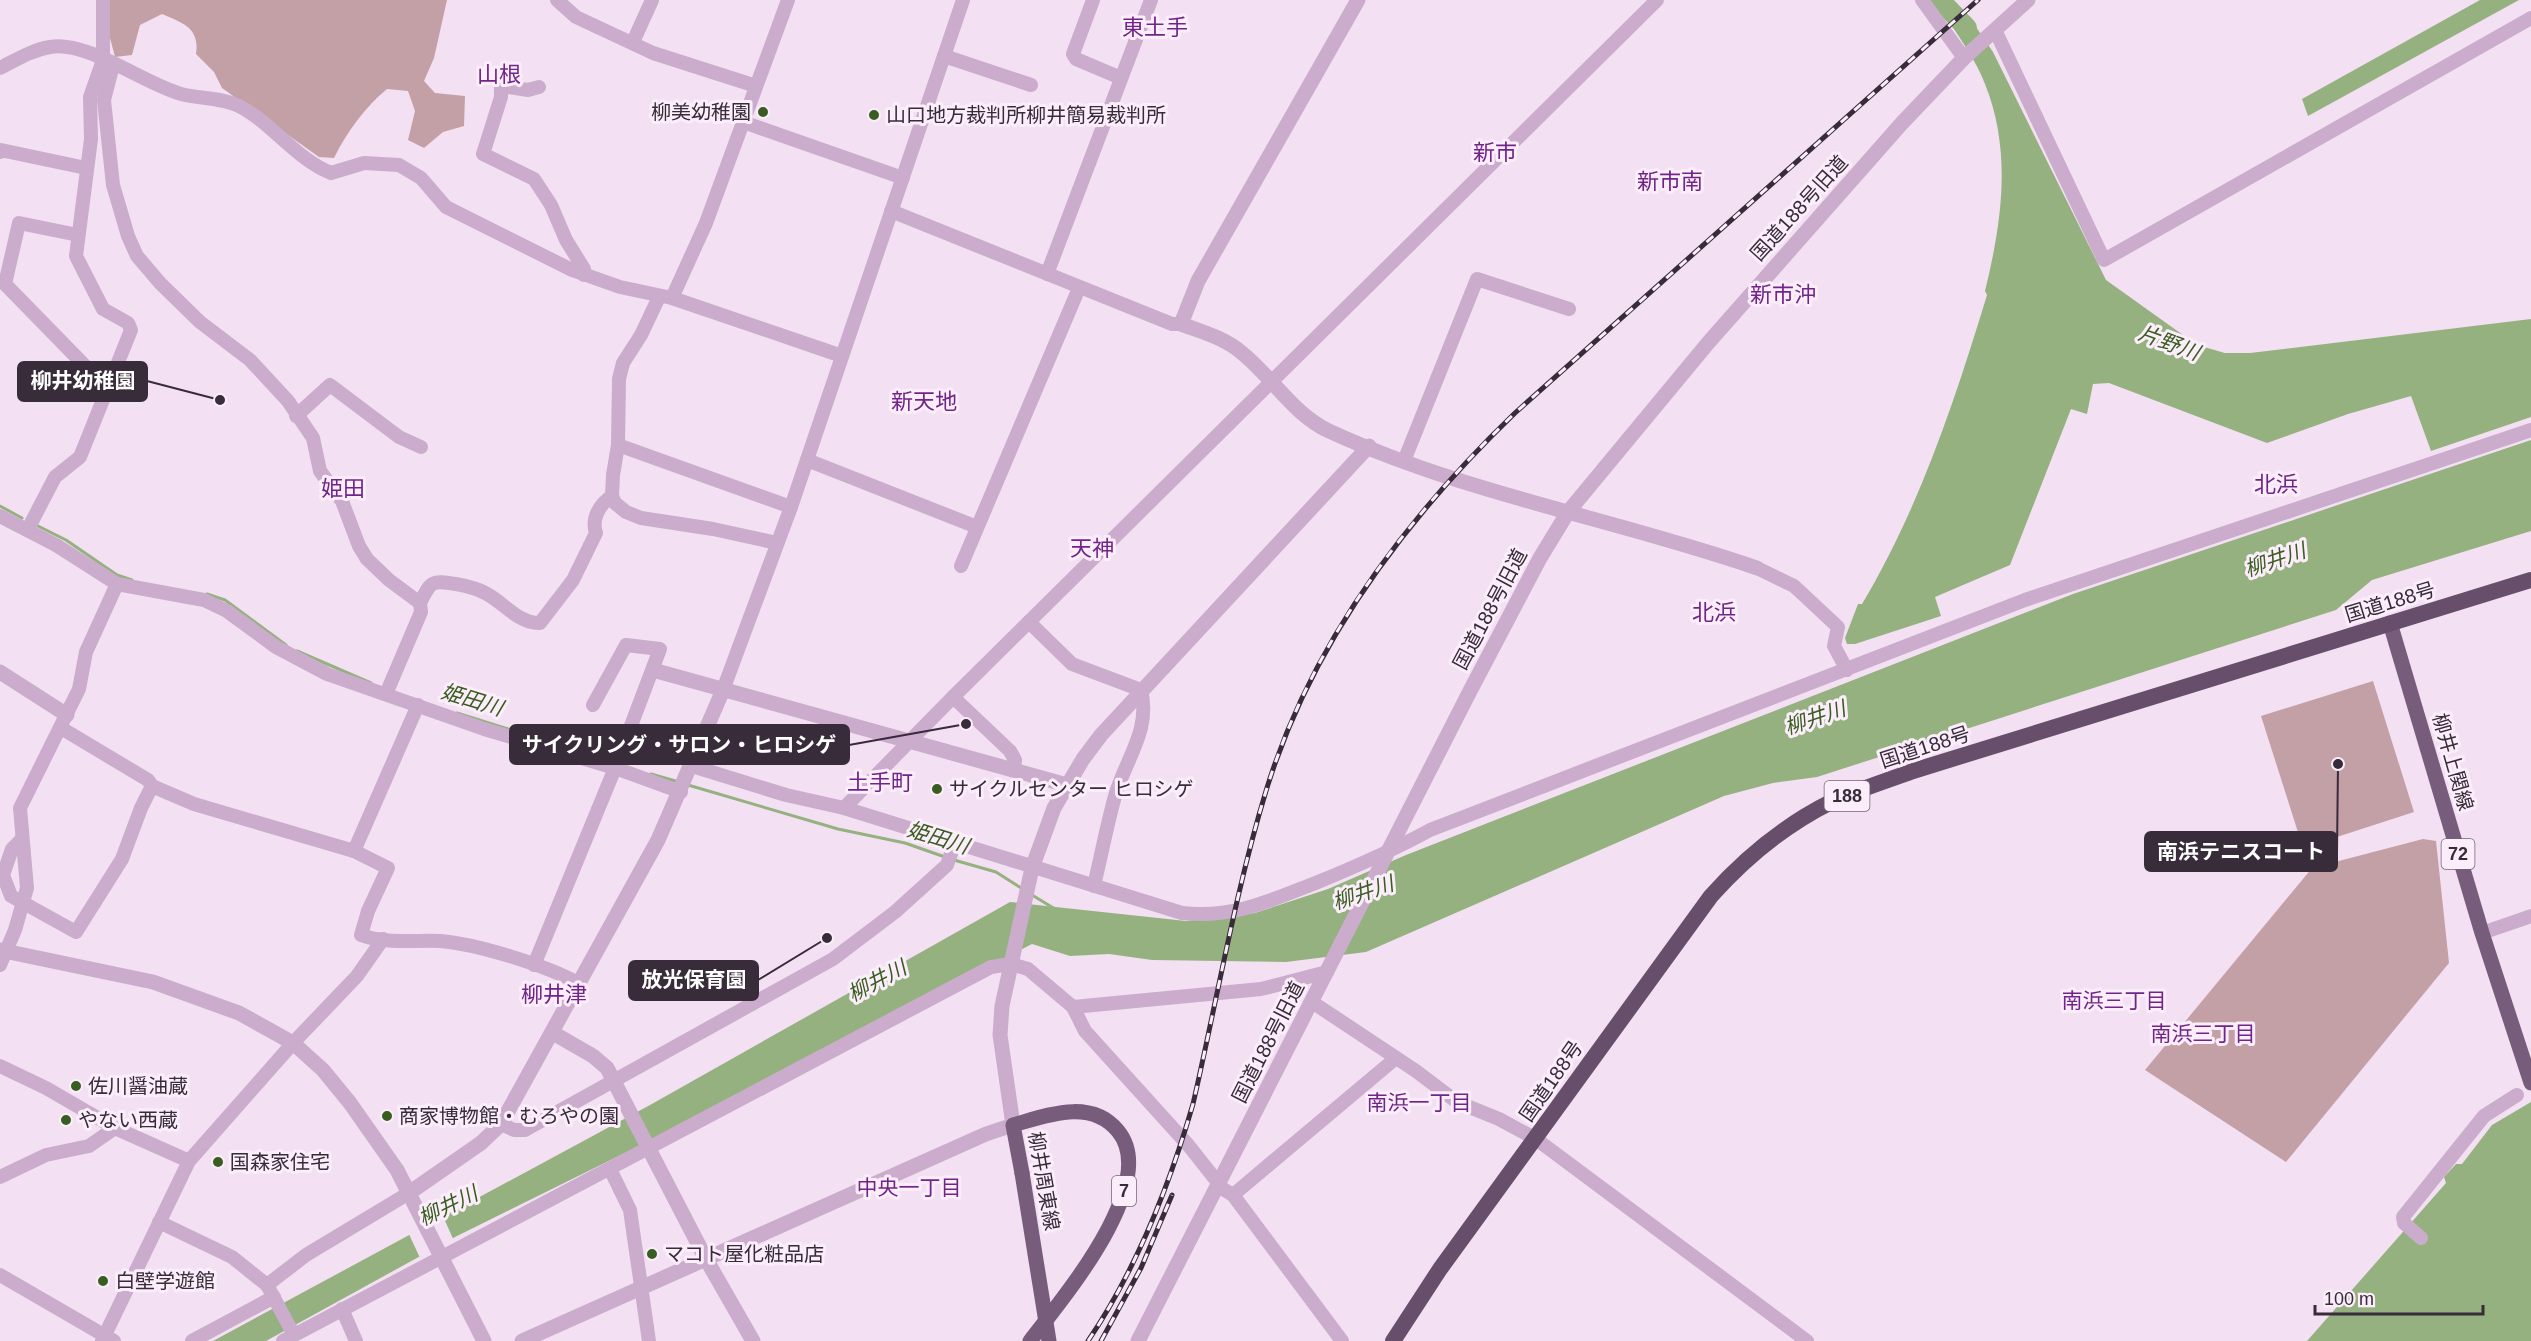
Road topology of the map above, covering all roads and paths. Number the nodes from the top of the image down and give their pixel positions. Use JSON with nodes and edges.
{"nodes":[{"id":1,"x":103,"y":0,"type":"edge"},
{"id":2,"x":557,"y":0,"type":"edge"},
{"id":3,"x":652,"y":0,"type":"edge"},
{"id":4,"x":788,"y":0,"type":"edge"},
{"id":5,"x":963,"y":0,"type":"edge"},
{"id":6,"x":1093,"y":0,"type":"edge"},
{"id":7,"x":1151,"y":0,"type":"edge"},
{"id":8,"x":1358,"y":0,"type":"edge"},
{"id":9,"x":1657,"y":0,"type":"edge"},
{"id":10,"x":1922,"y":0,"type":"edge"},
{"id":11,"x":2028,"y":0,"type":"edge"},
{"id":12,"x":2531,"y":18,"type":"edge"},
{"id":13,"x":1993,"y":31,"type":"junction"},
{"id":14,"x":633,"y":42,"type":"junction"},
{"id":15,"x":1967,"y":55,"type":"junction"},
{"id":16,"x":944,"y":56,"type":"junction"},
{"id":17,"x":108,"y":62,"type":"junction"},
{"id":18,"x":0,"y":68,"type":"edge"},
{"id":19,"x":1121,"y":78,"type":"junction"},
{"id":20,"x":1031,"y":85,"type":"dead end"},
{"id":21,"x":756,"y":86,"type":"junction"},
{"id":22,"x":539,"y":87,"type":"dead end"},
{"id":23,"x":743,"y":122,"type":"junction"},
{"id":24,"x":0,"y":152,"type":"edge"},
{"id":25,"x":86,"y":168,"type":"junction"},
{"id":26,"x":903,"y":178,"type":"junction"},
{"id":27,"x":891,"y":211,"type":"junction"},
{"id":28,"x":78,"y":235,"type":"junction"},
{"id":29,"x":1047,"y":274,"type":"junction"},
{"id":30,"x":584,"y":275,"type":"junction"},
{"id":31,"x":1079,"y":288,"type":"junction"},
{"id":32,"x":666,"y":297,"type":"junction"},
{"id":33,"x":1569,"y":309,"type":"dead end"},
{"id":34,"x":1181,"y":324,"type":"junction"},
{"id":35,"x":842,"y":356,"type":"junction"},
{"id":36,"x":1273,"y":382,"type":"junction"},
{"id":37,"x":110,"y":383,"type":"junction"},
{"id":38,"x":296,"y":416,"type":"junction"},
{"id":39,"x":2531,"y":430,"type":"edge"},
{"id":40,"x":618,"y":445,"type":"junction"},
{"id":41,"x":1369,"y":446,"type":"junction"},
{"id":42,"x":421,"y":447,"type":"dead end"},
{"id":43,"x":807,"y":460,"type":"junction"},
{"id":44,"x":1404,"y":460,"type":"junction"},
{"id":45,"x":612,"y":496,"type":"junction"},
{"id":46,"x":791,"y":507,"type":"junction"},
{"id":47,"x":1568,"y":512,"type":"junction"},
{"id":48,"x":0,"y":516,"type":"edge"},
{"id":49,"x":978,"y":527,"type":"junction"},
{"id":50,"x":28,"y":530,"type":"junction"},
{"id":51,"x":777,"y":543,"type":"junction"},
{"id":52,"x":961,"y":566,"type":"dead end"},
{"id":53,"x":1757,"y":568,"type":"joint"},
{"id":54,"x":2531,"y":580,"type":"edge"},
{"id":55,"x":117,"y":584,"type":"junction"},
{"id":56,"x":420,"y":603,"type":"junction"},
{"id":57,"x":1029,"y":622,"type":"junction"},
{"id":58,"x":2390,"y":623,"type":"junction"},
{"id":59,"x":653,"y":670,"type":"junction"},
{"id":60,"x":1847,"y":670,"type":"junction"},
{"id":61,"x":0,"y":672,"type":"edge"},
{"id":62,"x":723,"y":690,"type":"junction"},
{"id":63,"x":1142,"y":690,"type":"junction"},
{"id":64,"x":386,"y":693,"type":"junction"},
{"id":65,"x":953,"y":697,"type":"junction"},
{"id":66,"x":418,"y":705,"type":"junction"},
{"id":67,"x":593,"y":705,"type":"dead end"},
{"id":68,"x":64,"y":722,"type":"junction"},
{"id":69,"x":909,"y":740,"type":"junction"},
{"id":70,"x":615,"y":768,"type":"junction"},
{"id":71,"x":1014,"y":770,"type":"junction"},
{"id":72,"x":685,"y":781,"type":"junction"},
{"id":73,"x":1067,"y":785,"type":"junction"},
{"id":74,"x":152,"y":786,"type":"junction"},
{"id":75,"x":844,"y":808,"type":"junction"},
{"id":76,"x":21,"y":840,"type":"junction"},
{"id":77,"x":954,"y":844,"type":"junction"},
{"id":78,"x":354,"y":851,"type":"junction"},
{"id":79,"x":1386,"y":858,"type":"junction"},
{"id":80,"x":1032,"y":868,"type":"junction"},
{"id":81,"x":1094,"y":886,"type":"junction"},
{"id":82,"x":24,"y":905,"type":"junction"},
{"id":83,"x":2531,"y":916,"type":"edge"},
{"id":84,"x":2482,"y":933,"type":"junction"},
{"id":85,"x":382,"y":939,"type":"junction"},
{"id":86,"x":2,"y":956,"type":"edge"},
{"id":87,"x":1013,"y":960,"type":"junction"},
{"id":88,"x":534,"y":965,"type":"junction"},
{"id":89,"x":1329,"y":968,"type":"junction"},
{"id":90,"x":578,"y":983,"type":"junction"},
{"id":91,"x":1312,"y":1002,"type":"junction"},
{"id":92,"x":1074,"y":1007,"type":"junction"},
{"id":93,"x":553,"y":1033,"type":"junction"},
{"id":94,"x":293,"y":1043,"type":"junction"},
{"id":95,"x":1396,"y":1058,"type":"junction"},
{"id":96,"x":0,"y":1066,"type":"edge"},
{"id":97,"x":615,"y":1081,"type":"junction"},
{"id":98,"x":2531,"y":1083,"type":"edge"},
{"id":99,"x":2517,"y":1095,"type":"dead end"},
{"id":100,"x":501,"y":1124,"type":"junction"},
{"id":101,"x":1013,"y":1125,"type":"junction"},
{"id":102,"x":115,"y":1128,"type":"junction"},
{"id":103,"x":1536,"y":1139,"type":"junction"},
{"id":104,"x":645,"y":1144,"type":"junction"},
{"id":105,"x":189,"y":1161,"type":"junction"},
{"id":106,"x":610,"y":1169,"type":"junction"},
{"id":107,"x":0,"y":1177,"type":"edge"},
{"id":108,"x":1218,"y":1182,"type":"junction"},
{"id":109,"x":409,"y":1193,"type":"junction"},
{"id":110,"x":1233,"y":1195,"type":"junction"},
{"id":111,"x":159,"y":1222,"type":"junction"},
{"id":112,"x":2421,"y":1238,"type":"dead end"},
{"id":113,"x":439,"y":1254,"type":"junction"},
{"id":114,"x":706,"y":1259,"type":"junction"},
{"id":115,"x":0,"y":1275,"type":"edge"},
{"id":116,"x":642,"y":1287,"type":"junction"},
{"id":117,"x":273,"y":1295,"type":"junction"},
{"id":118,"x":342,"y":1309,"type":"junction"},
{"id":119,"x":290,"y":1336,"type":"edge"},
{"id":120,"x":107,"y":1339,"type":"edge"},
{"id":121,"x":192,"y":1341,"type":"edge"},
{"id":122,"x":356,"y":1341,"type":"edge"},
{"id":123,"x":484,"y":1341,"type":"edge"},
{"id":124,"x":522,"y":1341,"type":"edge"},
{"id":125,"x":649,"y":1341,"type":"edge"},
{"id":126,"x":753,"y":1341,"type":"edge"},
{"id":127,"x":1030,"y":1341,"type":"edge"},
{"id":128,"x":1049,"y":1341,"type":"edge"},
{"id":129,"x":1138,"y":1341,"type":"edge"},
{"id":130,"x":1342,"y":1341,"type":"edge"},
{"id":131,"x":1393,"y":1341,"type":"edge"},
{"id":132,"x":1807,"y":1341,"type":"edge"}],
"edges":[{"from":1,"to":17,"type":"street"},
{"from":2,"to":14,"type":"street"},
{"from":3,"to":14,"type":"street"},
{"from":4,"to":21,"type":"street"},
{"from":5,"to":16,"type":"street"},
{"from":6,"to":19,"type":"street"},
{"from":7,"to":19,"type":"street"},
{"from":8,"to":34,"type":"street"},
{"from":9,"to":36,"type":"street"},
{"from":10,"to":15,"type":"street"},
{"from":11,"to":13,"type":"street","name":"国道188号旧道"},
{"from":12,"to":13,"type":"street"},
{"from":13,"to":15,"type":"street","name":"国道188号旧道"},
{"from":14,"to":21,"type":"street"},
{"from":15,"to":47,"type":"street","name":"国道188号旧道"},
{"from":16,"to":20,"type":"street"},
{"from":16,"to":26,"type":"street"},
{"from":17,"to":18,"type":"street"},
{"from":17,"to":25,"type":"street"},
{"from":17,"to":30,"type":"street"},
{"from":17,"to":38,"type":"street"},
{"from":19,"to":29,"type":"street"},
{"from":21,"to":23,"type":"street"},
{"from":22,"to":30,"type":"street"},
{"from":23,"to":26,"type":"street"},
{"from":23,"to":32,"type":"street"},
{"from":24,"to":25,"type":"street"},
{"from":25,"to":28,"type":"street"},
{"from":26,"to":27,"type":"street"},
{"from":27,"to":29,"type":"street"},
{"from":27,"to":35,"type":"street"},
{"from":28,"to":37,"type":"street"},
{"from":28,"to":37,"type":"street"},
{"from":29,"to":31,"type":"street"},
{"from":30,"to":32,"type":"street"},
{"from":31,"to":34,"type":"street"},
{"from":31,"to":49,"type":"street"},
{"from":32,"to":35,"type":"street"},
{"from":32,"to":40,"type":"street"},
{"from":33,"to":44,"type":"street"},
{"from":34,"to":36,"type":"street"},
{"from":35,"to":43,"type":"street"},
{"from":36,"to":41,"type":"street"},
{"from":36,"to":57,"type":"street"},
{"from":37,"to":50,"type":"street"},
{"from":38,"to":42,"type":"street"},
{"from":38,"to":56,"type":"street"},
{"from":39,"to":60,"type":"street"},
{"from":40,"to":45,"type":"street"},
{"from":40,"to":46,"type":"street"},
{"from":41,"to":44,"type":"street"},
{"from":41,"to":63,"type":"street"},
{"from":43,"to":46,"type":"street"},
{"from":43,"to":49,"type":"street"},
{"from":44,"to":47,"type":"street"},
{"from":45,"to":51,"type":"street"},
{"from":45,"to":56,"type":"street"},
{"from":46,"to":51,"type":"street"},
{"from":47,"to":53,"type":"street"},
{"from":47,"to":79,"type":"street","name":"国道188号旧道"},
{"from":48,"to":50,"type":"street"},
{"from":49,"to":52,"type":"street"},
{"from":50,"to":55,"type":"street"},
{"from":51,"to":62,"type":"street"},
{"from":53,"to":60,"type":"street"},
{"from":54,"to":58,"type":"highway","name":"国道188号","number":"188"},
{"from":55,"to":64,"type":"street"},
{"from":55,"to":68,"type":"street"},
{"from":56,"to":64,"type":"street"},
{"from":57,"to":63,"type":"street"},
{"from":57,"to":65,"type":"street"},
{"from":58,"to":84,"type":"main road","name":"柳井上関線","number":"72"},
{"from":58,"to":103,"type":"highway","name":"国道188号","number":"188"},
{"from":59,"to":62,"type":"street"},
{"from":59,"to":67,"type":"street"},
{"from":59,"to":70,"type":"street"},
{"from":60,"to":79,"type":"street"},
{"from":61,"to":68,"type":"street"},
{"from":62,"to":69,"type":"street"},
{"from":62,"to":72,"type":"street"},
{"from":63,"to":73,"type":"street"},
{"from":63,"to":81,"type":"street"},
{"from":64,"to":66,"type":"street"},
{"from":65,"to":69,"type":"street"},
{"from":65,"to":71,"type":"street"},
{"from":66,"to":70,"type":"street"},
{"from":66,"to":78,"type":"street"},
{"from":68,"to":74,"type":"street"},
{"from":68,"to":76,"type":"street"},
{"from":69,"to":71,"type":"street"},
{"from":69,"to":75,"type":"street"},
{"from":70,"to":72,"type":"street"},
{"from":70,"to":88,"type":"street"},
{"from":71,"to":73,"type":"street"},
{"from":72,"to":75,"type":"street"},
{"from":72,"to":90,"type":"street"},
{"from":73,"to":80,"type":"street"},
{"from":74,"to":78,"type":"street"},
{"from":74,"to":82,"type":"street"},
{"from":75,"to":77,"type":"street"},
{"from":76,"to":82,"type":"street"},
{"from":76,"to":82,"type":"street"},
{"from":77,"to":80,"type":"street"},
{"from":77,"to":97,"type":"street"},
{"from":78,"to":85,"type":"street"},
{"from":79,"to":81,"type":"street"},
{"from":79,"to":89,"type":"street","name":"国道188号旧道"},
{"from":80,"to":81,"type":"street"},
{"from":80,"to":87,"type":"street"},
{"from":82,"to":86,"type":"street"},
{"from":83,"to":84,"type":"street"},
{"from":84,"to":98,"type":"main road","name":"柳井上関線","number":"72"},
{"from":85,"to":88,"type":"street"},
{"from":85,"to":94,"type":"street"},
{"from":86,"to":94,"type":"street"},
{"from":87,"to":92,"type":"street"},
{"from":87,"to":101,"type":"street"},
{"from":87,"to":104,"type":"street"},
{"from":88,"to":90,"type":"street"},
{"from":89,"to":91,"type":"street","name":"国道188号旧道"},
{"from":89,"to":92,"type":"street"},
{"from":90,"to":93,"type":"street"},
{"from":91,"to":95,"type":"street"},
{"from":91,"to":108,"type":"street","name":"国道188号旧道"},
{"from":92,"to":108,"type":"street"},
{"from":93,"to":97,"type":"street"},
{"from":93,"to":100,"type":"street"},
{"from":94,"to":105,"type":"street"},
{"from":94,"to":109,"type":"street"},
{"from":95,"to":103,"type":"street"},
{"from":95,"to":110,"type":"street"},
{"from":96,"to":102,"type":"street"},
{"from":97,"to":100,"type":"street"},
{"from":97,"to":104,"type":"street"},
{"from":99,"to":112,"type":"street"},
{"from":100,"to":109,"type":"street"},
{"from":101,"to":114,"type":"street"},
{"from":101,"to":127,"type":"main road","name":"柳井周東線","number":"7"},
{"from":101,"to":128,"type":"main road","name":"柳井周東線","bridge":true},
{"from":102,"to":105,"type":"street"},
{"from":102,"to":107,"type":"street"},
{"from":103,"to":131,"type":"highway","name":"国道188号","number":"188"},
{"from":103,"to":132,"type":"street"},
{"from":104,"to":106,"type":"street"},
{"from":104,"to":114,"type":"street"},
{"from":105,"to":111,"type":"street"},
{"from":106,"to":113,"type":"street"},
{"from":106,"to":116,"type":"street"},
{"from":108,"to":110,"type":"street"},
{"from":108,"to":129,"type":"street","name":"国道188号旧道"},
{"from":109,"to":113,"type":"street"},
{"from":109,"to":117,"type":"street"},
{"from":110,"to":130,"type":"street"},
{"from":111,"to":117,"type":"street"},
{"from":111,"to":120,"type":"street"},
{"from":113,"to":118,"type":"street"},
{"from":113,"to":123,"type":"street"},
{"from":114,"to":116,"type":"street"},
{"from":114,"to":126,"type":"street"},
{"from":115,"to":120,"type":"street"},
{"from":116,"to":124,"type":"street"},
{"from":116,"to":125,"type":"street"},
{"from":117,"to":119,"type":"street"},
{"from":117,"to":121,"type":"street"},
{"from":118,"to":119,"type":"street"},
{"from":118,"to":122,"type":"street"}]}
